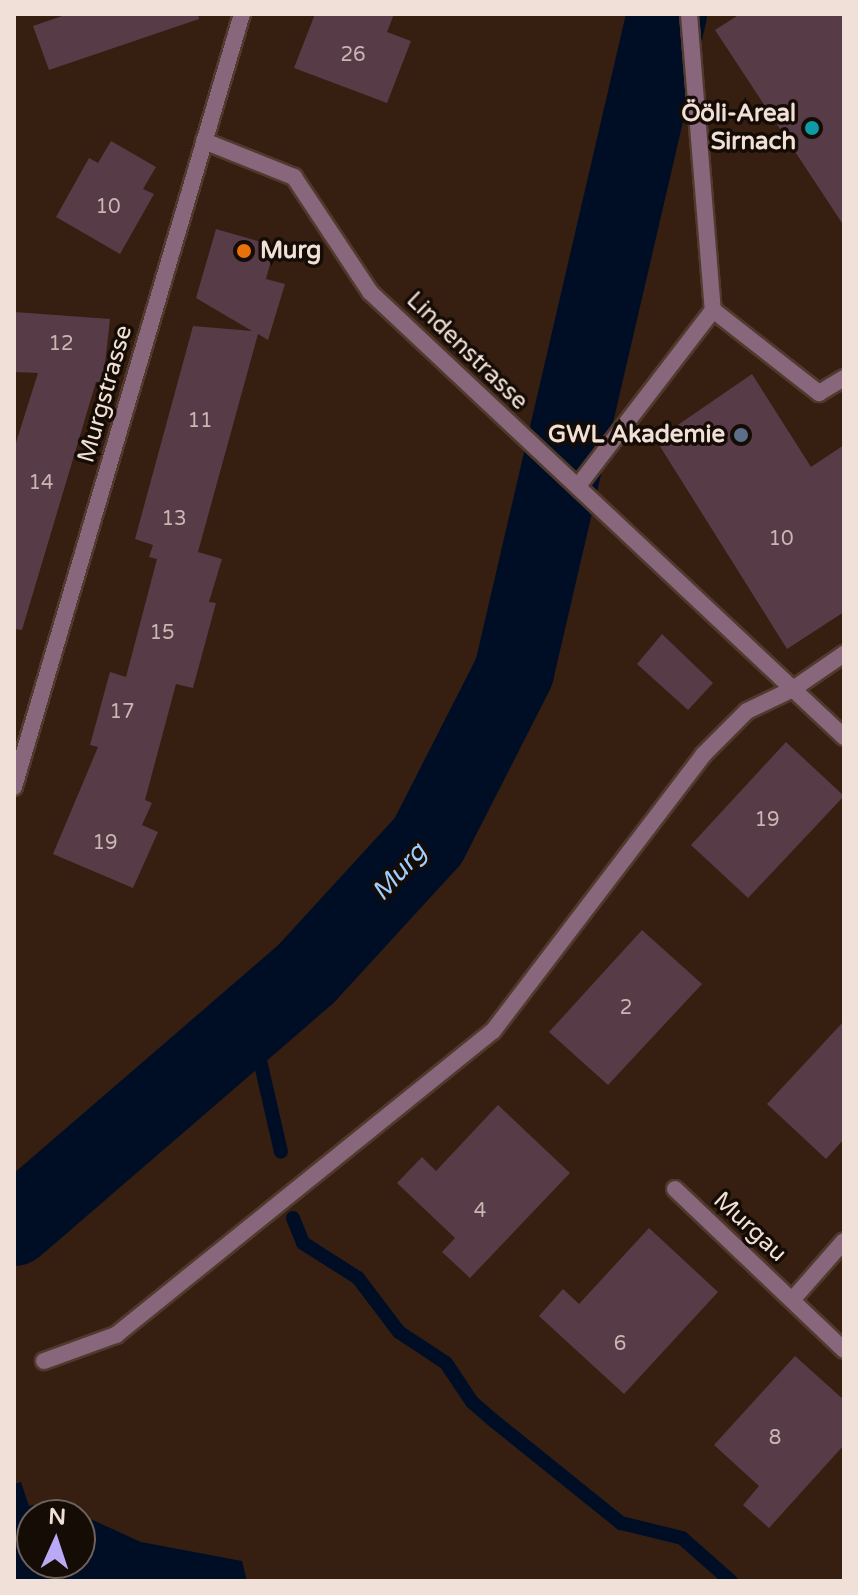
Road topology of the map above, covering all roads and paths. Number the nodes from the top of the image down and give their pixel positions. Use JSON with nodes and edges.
{"nodes":[{"id":1,"x":242,"y":14,"type":"edge"},
{"id":2,"x":689,"y":14,"type":"edge"},
{"id":3,"x":204,"y":141,"type":"junction"},
{"id":4,"x":713,"y":310,"type":"junction"},
{"id":5,"x":844,"y":378,"type":"edge"},
{"id":6,"x":578,"y":486,"type":"junction"},
{"id":7,"x":844,"y":654,"type":"edge"},
{"id":8,"x":793,"y":689,"type":"junction"},
{"id":9,"x":844,"y":737,"type":"edge"},
{"id":10,"x":14,"y":787,"type":"edge"},
{"id":11,"x":675,"y":1189,"type":"dead end"},
{"id":12,"x":844,"y":1241,"type":"edge"},
{"id":13,"x":793,"y":1299,"type":"junction"},
{"id":14,"x":844,"y":1350,"type":"edge"},
{"id":15,"x":44,"y":1361,"type":"dead end"}],
"edges":[{"from":1,"to":3,"type":"street","name":"Murgstrasse"},
{"from":2,"to":4,"type":"street"},
{"from":3,"to":6,"type":"street","name":"Lindenstrasse"},
{"from":3,"to":10,"type":"street","name":"Murgstrasse"},
{"from":4,"to":5,"type":"street"},
{"from":4,"to":6,"type":"street"},
{"from":6,"to":8,"type":"street","name":"Lindenstrasse"},
{"from":7,"to":8,"type":"street"},
{"from":8,"to":9,"type":"street","name":"Lindenstrasse"},
{"from":8,"to":15,"type":"street"},
{"from":11,"to":13,"type":"street","name":"Murgau"},
{"from":12,"to":13,"type":"street","name":"Murgau"},
{"from":13,"to":14,"type":"street","name":"Murgau"}]}
